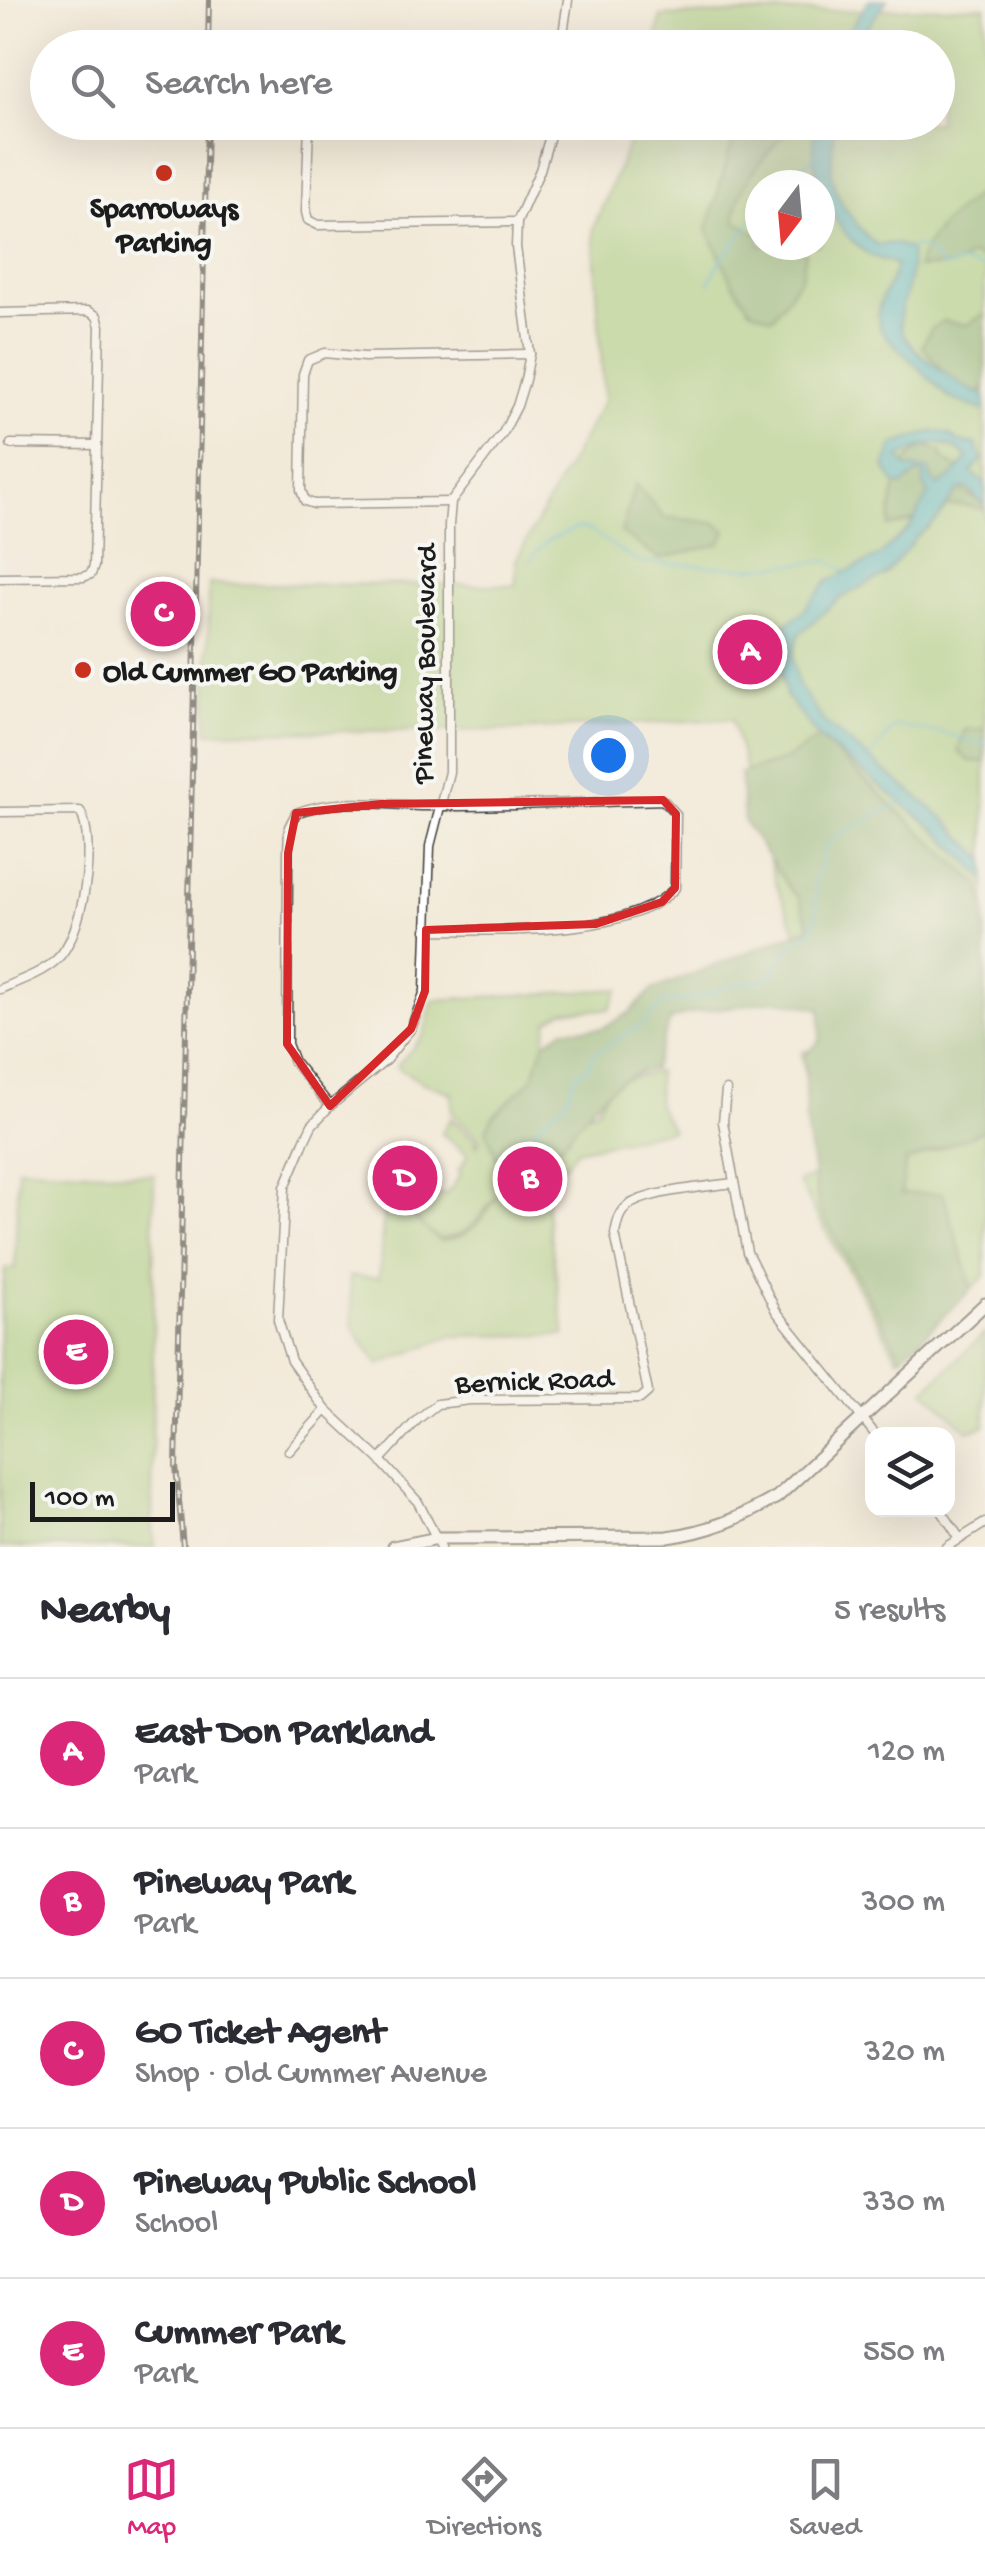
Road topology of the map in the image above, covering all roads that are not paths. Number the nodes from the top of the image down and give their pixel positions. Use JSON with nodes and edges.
{"nodes":[{"id":1,"x":568,"y":0,"type":"edge"},
{"id":2,"x":564,"y":30,"type":"edge"},
{"id":3,"x":308,"y":140,"type":"edge"},
{"id":4,"x":549,"y":140,"type":"edge"},
{"id":5,"x":518,"y":222,"type":"junction"},
{"id":6,"x":0,"y":314,"type":"edge"},
{"id":7,"x":530,"y":354,"type":"junction"},
{"id":8,"x":11,"y":444,"type":"dead end"},
{"id":9,"x":97,"y":446,"type":"junction"},
{"id":10,"x":452,"y":502,"type":"junction"},
{"id":11,"x":0,"y":578,"type":"edge"},
{"id":12,"x":440,"y":806,"type":"junction"},
{"id":13,"x":0,"y":812,"type":"edge"},
{"id":14,"x":426,"y":930,"type":"junction"},
{"id":15,"x":0,"y":989,"type":"edge"},
{"id":16,"x":726,"y":1090,"type":"dead end"},
{"id":17,"x":330,"y":1106,"type":"junction"},
{"id":18,"x":732,"y":1183,"type":"junction"},
{"id":19,"x":985,"y":1304,"type":"edge"},
{"id":20,"x":326,"y":1410,"type":"junction"},
{"id":21,"x":862,"y":1420,"type":"junction"},
{"id":22,"x":868,"y":1427,"type":"edge"},
{"id":23,"x":290,"y":1450,"type":"dead end"},
{"id":24,"x":380,"y":1460,"type":"junction"},
{"id":25,"x":945,"y":1517,"type":"edge"},
{"id":26,"x":985,"y":1523,"type":"edge"},
{"id":27,"x":960,"y":1540,"type":"junction"},
{"id":28,"x":439,"y":1542,"type":"edge"},
{"id":29,"x":393,"y":1547,"type":"edge"},
{"id":30,"x":947,"y":1547,"type":"edge"}],
"edges":[{"from":1,"to":2,"type":"street"},
{"from":3,"to":5,"type":"street"},
{"from":4,"to":5,"type":"street","name":"Pineway Boulevard"},
{"from":5,"to":7,"type":"street","name":"Pineway Boulevard"},
{"from":6,"to":9,"type":"street"},
{"from":7,"to":10,"type":"street","name":"Pineway Boulevard"},
{"from":7,"to":10,"type":"street"},
{"from":8,"to":9,"type":"street"},
{"from":9,"to":11,"type":"street"},
{"from":10,"to":12,"type":"street","name":"Pineway Boulevard"},
{"from":12,"to":14,"type":"street","name":"Pineway Boulevard"},
{"from":12,"to":14,"type":"street"},
{"from":12,"to":17,"type":"street"},
{"from":13,"to":15,"type":"street"},
{"from":14,"to":17,"type":"street","name":"Pineway Boulevard"},
{"from":16,"to":18,"type":"street"},
{"from":17,"to":20,"type":"street","name":"Pineway Boulevard"},
{"from":18,"to":21,"type":"street"},
{"from":18,"to":24,"type":"street","name":"Bernick Road"},
{"from":19,"to":21,"type":"street"},
{"from":20,"to":23,"type":"street"},
{"from":20,"to":24,"type":"street","name":"Pineway Boulevard"},
{"from":21,"to":22,"type":"street"},
{"from":21,"to":28,"type":"street"},
{"from":24,"to":28,"type":"street","name":"Pineway Boulevard"},
{"from":25,"to":27,"type":"street"},
{"from":26,"to":27,"type":"street"},
{"from":27,"to":30,"type":"street"},
{"from":28,"to":29,"type":"street"}]}
